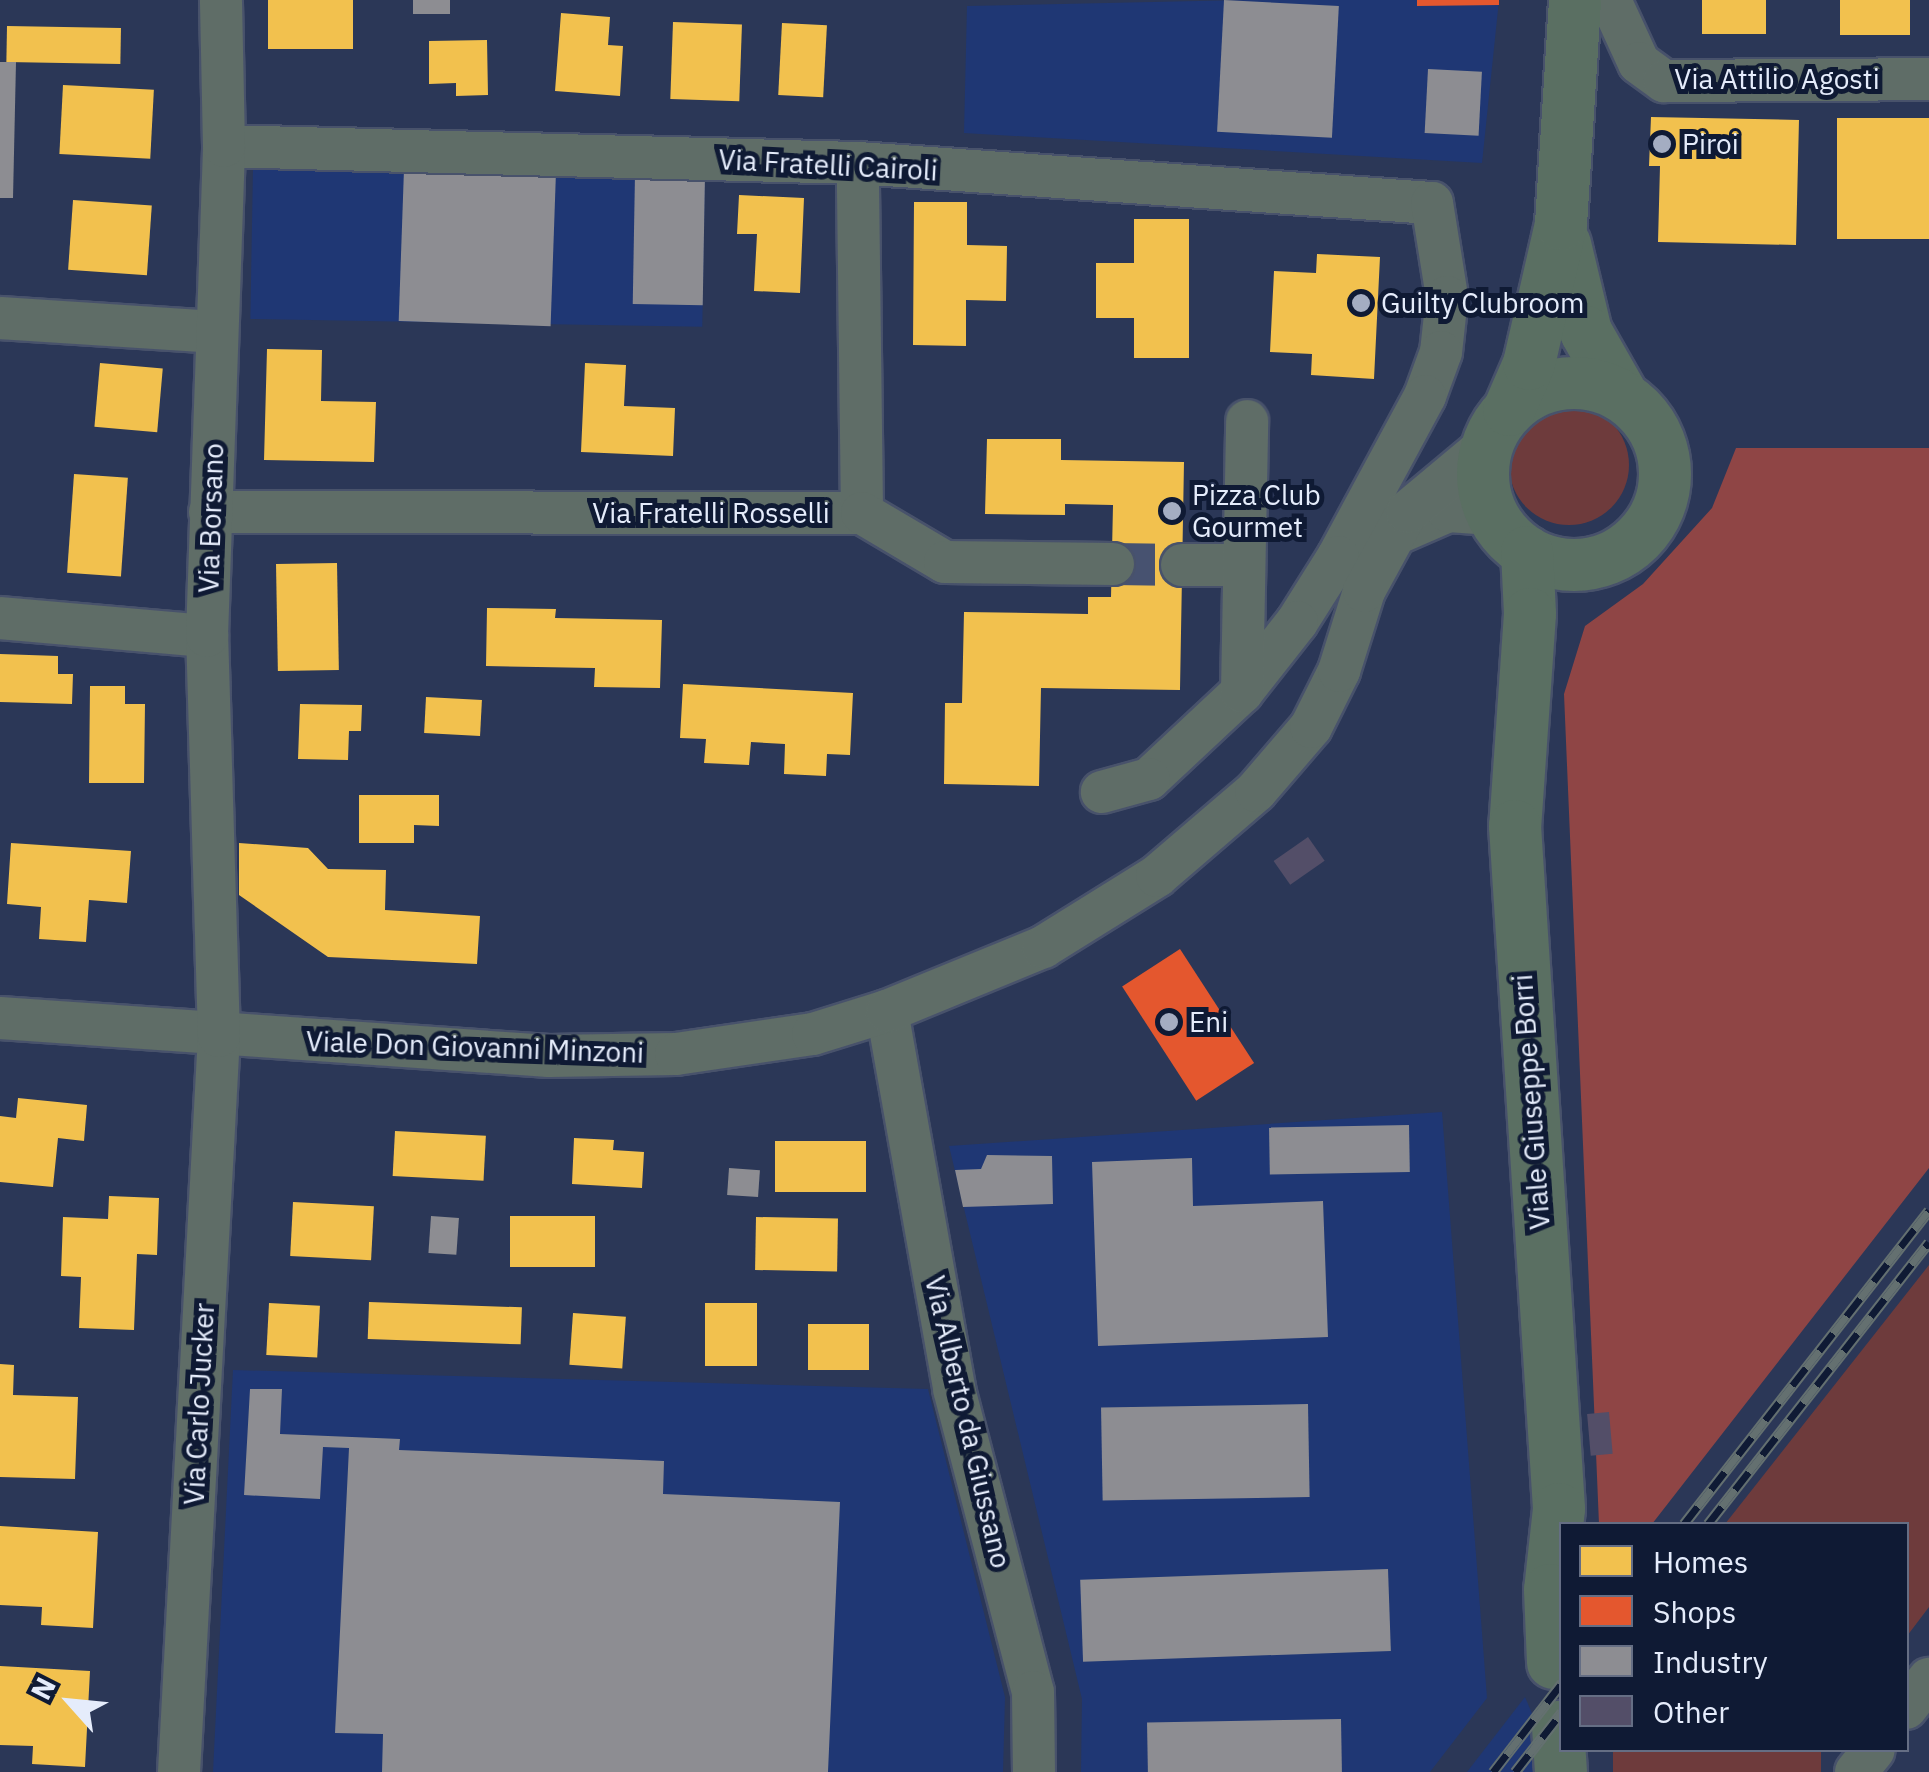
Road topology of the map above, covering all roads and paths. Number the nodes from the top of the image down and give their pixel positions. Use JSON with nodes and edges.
{"nodes":[{"id":1,"x":221,"y":0,"type":"edge"},
{"id":2,"x":1575,"y":0,"type":"edge"},
{"id":3,"x":1610,"y":0,"type":"edge"},
{"id":4,"x":1929,"y":79,"type":"edge"},
{"id":5,"x":224,"y":146,"type":"junction"},
{"id":6,"x":858,"y":164,"type":"junction"},
{"id":7,"x":1561,"y":224,"type":"junction"},
{"id":8,"x":0,"y":318,"type":"edge"},
{"id":9,"x":217,"y":332,"type":"junction"},
{"id":10,"x":1622,"y":396,"type":"junction"},
{"id":11,"x":1247,"y":421,"type":"dead end"},
{"id":12,"x":1481,"y":443,"type":"junction"},
{"id":13,"x":1377,"y":486,"type":"junction"},
{"id":14,"x":210,"y":512,"type":"junction"},
{"id":15,"x":862,"y":513,"type":"junction"},
{"id":16,"x":1492,"y":514,"type":"junction"},
{"id":17,"x":1388,"y":541,"type":"junction"},
{"id":18,"x":1527,"y":552,"type":"junction"},
{"id":19,"x":1112,"y":564,"type":"tunnel mouth"},
{"id":20,"x":1182,"y":564,"type":"tunnel mouth"},
{"id":21,"x":1588,"y":564,"type":"junction"},
{"id":22,"x":1244,"y":565,"type":"junction"},
{"id":23,"x":0,"y":618,"type":"edge"},
{"id":24,"x":207,"y":636,"type":"junction"},
{"id":25,"x":1242,"y":692,"type":"junction"},
{"id":26,"x":1525,"y":694,"type":"junction"},
{"id":27,"x":1102,"y":792,"type":"dead end"},
{"id":28,"x":887,"y":1012,"type":"junction"},
{"id":29,"x":0,"y":1018,"type":"edge"},
{"id":30,"x":219,"y":1036,"type":"junction"},
{"id":31,"x":1562,"y":1517,"type":"edge"},
{"id":32,"x":1559,"y":1535,"type":"edge"},
{"id":33,"x":1553,"y":1663,"type":"dead end"},
{"id":34,"x":1929,"y":1679,"type":"edge"},
{"id":35,"x":1909,"y":1704,"type":"edge"},
{"id":36,"x":1573,"y":1752,"type":"edge"},
{"id":37,"x":1872,"y":1752,"type":"edge"},
{"id":38,"x":179,"y":1772,"type":"edge"},
{"id":39,"x":1034,"y":1772,"type":"edge"},
{"id":40,"x":1592,"y":1772,"type":"edge"},
{"id":41,"x":1856,"y":1772,"type":"edge"}],
"edges":[{"from":1,"to":5,"type":"street","name":"Via Borsano"},
{"from":2,"to":7,"type":"main road","name":"Viale Don Giovanni Minzoni"},
{"from":3,"to":4,"type":"street","name":"Via Attilio Agosti"},
{"from":5,"to":6,"type":"street","name":"Via Fratelli Cairoli"},
{"from":5,"to":9,"type":"street","name":"Via Borsano"},
{"from":6,"to":13,"type":"street","name":"Via Fratelli Cairoli"},
{"from":6,"to":15,"type":"street","name":"Via Fratelli Rosselli"},
{"from":7,"to":10,"type":"main road","name":"Viale Don Giovanni Minzoni"},
{"from":7,"to":12,"type":"main road","name":"Viale Don Giovanni Minzoni"},
{"from":8,"to":9,"type":"street"},
{"from":9,"to":14,"type":"street","name":"Via Borsano"},
{"from":10,"to":12,"type":"main road"},
{"from":10,"to":21,"type":"main road"},
{"from":11,"to":22,"type":"street"},
{"from":12,"to":13,"type":"street"},
{"from":12,"to":16,"type":"main road"},
{"from":12,"to":17,"type":"street","name":"Viale Don Giovanni Minzoni"},
{"from":13,"to":25,"type":"street"},
{"from":14,"to":15,"type":"street","name":"Via Fratelli Rosselli"},
{"from":14,"to":24,"type":"street","name":"Via Borsano"},
{"from":15,"to":19,"type":"street"},
{"from":16,"to":17,"type":"street"},
{"from":16,"to":18,"type":"main road"},
{"from":17,"to":28,"type":"street","name":"Viale Don Giovanni Minzoni"},
{"from":18,"to":21,"type":"main road"},
{"from":18,"to":26,"type":"main road","name":"Viale Giuseppe Borri"},
{"from":20,"to":22,"type":"street"},
{"from":21,"to":26,"type":"main road","name":"Viale Giuseppe Borri"},
{"from":22,"to":25,"type":"street"},
{"from":23,"to":24,"type":"street"},
{"from":24,"to":30,"type":"street","name":"Via Borsano"},
{"from":25,"to":27,"type":"street"},
{"from":26,"to":31,"type":"main road","name":"Viale Giuseppe Borri"},
{"from":28,"to":30,"type":"street","name":"Viale Don Giovanni Minzoni"},
{"from":28,"to":39,"type":"street","name":"Via Alberto da Giussano"},
{"from":29,"to":30,"type":"street","name":"Viale Don Giovanni Minzoni"},
{"from":30,"to":38,"type":"street","name":"Via Carlo Jucker"},
{"from":32,"to":33,"type":"main road","name":"Viale Giuseppe Borri"},
{"from":34,"to":35,"type":"street"},
{"from":36,"to":40,"type":"main road"},
{"from":37,"to":41,"type":"street"}]}
